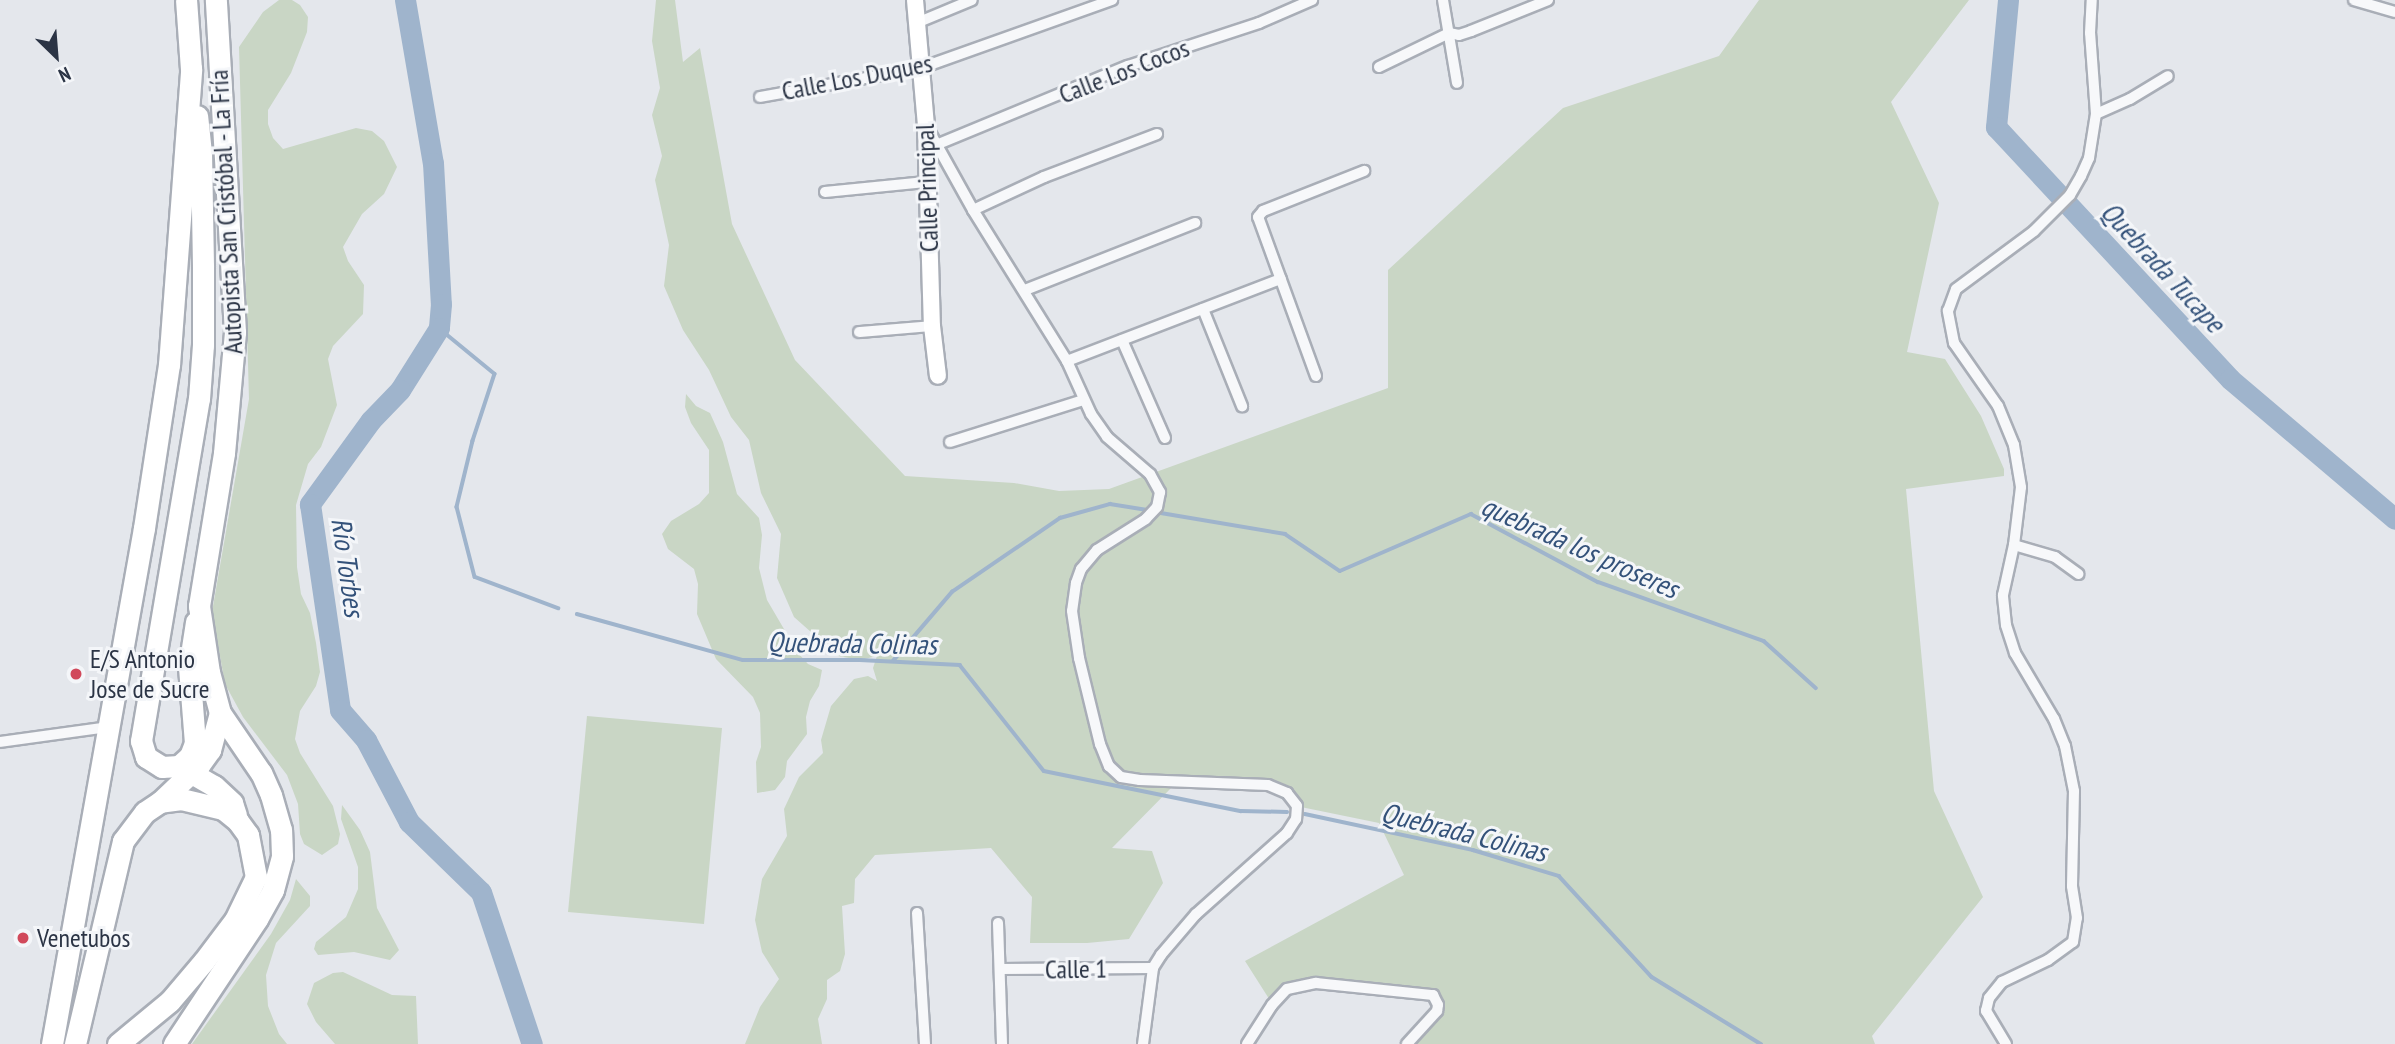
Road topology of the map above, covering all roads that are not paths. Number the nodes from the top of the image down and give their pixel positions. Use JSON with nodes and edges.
{"nodes":[{"id":1,"x":186,"y":0,"type":"edge"},
{"id":2,"x":216,"y":0,"type":"edge"},
{"id":3,"x":915,"y":0,"type":"edge"},
{"id":4,"x":971,"y":0,"type":"edge"},
{"id":5,"x":1112,"y":0,"type":"edge"},
{"id":6,"x":1312,"y":0,"type":"edge"},
{"id":7,"x":1443,"y":0,"type":"edge"},
{"id":8,"x":1548,"y":0,"type":"edge"},
{"id":9,"x":2092,"y":0,"type":"edge"},
{"id":10,"x":2354,"y":0,"type":"edge"},
{"id":11,"x":2395,"y":12,"type":"edge"},
{"id":12,"x":919,"y":22,"type":"junction"},
{"id":13,"x":1449,"y":33,"type":"junction"},
{"id":14,"x":1379,"y":67,"type":"dead end"},
{"id":15,"x":921,"y":68,"type":"junction"},
{"id":16,"x":191,"y":69,"type":"junction"},
{"id":17,"x":2168,"y":76,"type":"dead end"},
{"id":18,"x":1457,"y":83,"type":"dead end"},
{"id":19,"x":760,"y":97,"type":"dead end"},
{"id":20,"x":2096,"y":114,"type":"junction"},
{"id":21,"x":926,"y":126,"type":"junction"},
{"id":22,"x":1157,"y":134,"type":"dead end"},
{"id":23,"x":936,"y":145,"type":"junction"},
{"id":24,"x":1364,"y":171,"type":"dead end"},
{"id":25,"x":926,"y":181,"type":"junction"},
{"id":26,"x":825,"y":192,"type":"dead end"},
{"id":27,"x":973,"y":210,"type":"junction"},
{"id":28,"x":1195,"y":222,"type":"dead end"},
{"id":29,"x":1281,"y":279,"type":"junction"},
{"id":30,"x":1025,"y":290,"type":"junction"},
{"id":31,"x":1203,"y":309,"type":"junction"},
{"id":32,"x":932,"y":326,"type":"junction"},
{"id":33,"x":859,"y":332,"type":"dead end"},
{"id":34,"x":1122,"y":340,"type":"junction"},
{"id":35,"x":1068,"y":361,"type":"junction"},
{"id":36,"x":938,"y":376,"type":"dead end"},
{"id":37,"x":1316,"y":376,"type":"dead end"},
{"id":38,"x":1083,"y":400,"type":"junction"},
{"id":39,"x":1242,"y":406,"type":"dead end"},
{"id":40,"x":1165,"y":438,"type":"dead end"},
{"id":41,"x":950,"y":442,"type":"dead end"},
{"id":42,"x":2014,"y":545,"type":"junction"},
{"id":43,"x":2078,"y":574,"type":"dead end"},
{"id":44,"x":199,"y":606,"type":"junction"},
{"id":45,"x":220,"y":713,"type":"junction"},
{"id":46,"x":108,"y":727,"type":"junction"},
{"id":47,"x":0,"y":742,"type":"edge"},
{"id":48,"x":186,"y":769,"type":"junction"},
{"id":49,"x":160,"y":802,"type":"junction"},
{"id":50,"x":238,"y":821,"type":"junction"},
{"id":51,"x":918,"y":913,"type":"dead end"},
{"id":52,"x":998,"y":923,"type":"dead end"},
{"id":53,"x":1153,"y":968,"type":"junction"},
{"id":54,"x":1000,"y":969,"type":"junction"},
{"id":55,"x":52,"y":1044,"type":"edge"},
{"id":56,"x":75,"y":1044,"type":"edge"},
{"id":57,"x":118,"y":1044,"type":"edge"},
{"id":58,"x":174,"y":1044,"type":"edge"},
{"id":59,"x":925,"y":1044,"type":"edge"},
{"id":60,"x":1002,"y":1044,"type":"edge"},
{"id":61,"x":1143,"y":1044,"type":"edge"},
{"id":62,"x":1247,"y":1044,"type":"edge"},
{"id":63,"x":1407,"y":1044,"type":"edge"},
{"id":64,"x":2006,"y":1044,"type":"edge"}],
"edges":[{"from":1,"to":16,"type":"highway","name":"Autopista San Cristóbal - La Fría"},
{"from":2,"to":44,"type":"highway","name":"Autopista San Cristóbal - La Fría"},
{"from":3,"to":12,"type":"street","name":"Calle Principal"},
{"from":4,"to":12,"type":"street"},
{"from":5,"to":15,"type":"street","name":"Calle Los Duques"},
{"from":6,"to":23,"type":"street","name":"Calle Los Cocos"},
{"from":7,"to":13,"type":"street"},
{"from":8,"to":13,"type":"street"},
{"from":9,"to":20,"type":"street"},
{"from":10,"to":11,"type":"street"},
{"from":12,"to":15,"type":"street","name":"Calle Principal"},
{"from":13,"to":14,"type":"street"},
{"from":13,"to":18,"type":"street"},
{"from":15,"to":19,"type":"street","name":"Calle Los Duques"},
{"from":15,"to":21,"type":"street","name":"Calle Principal"},
{"from":16,"to":46,"type":"highway","name":"Autopista San Cristóbal - La Fría"},
{"from":16,"to":48,"type":"highway"},
{"from":17,"to":20,"type":"street"},
{"from":20,"to":42,"type":"street"},
{"from":21,"to":23,"type":"street"},
{"from":21,"to":25,"type":"street","name":"Calle Principal"},
{"from":22,"to":27,"type":"street"},
{"from":23,"to":27,"type":"street"},
{"from":24,"to":29,"type":"street"},
{"from":25,"to":26,"type":"street"},
{"from":25,"to":32,"type":"street","name":"Calle Principal"},
{"from":27,"to":30,"type":"street"},
{"from":28,"to":30,"type":"street"},
{"from":29,"to":31,"type":"street"},
{"from":29,"to":37,"type":"street"},
{"from":30,"to":35,"type":"street"},
{"from":31,"to":34,"type":"street"},
{"from":31,"to":39,"type":"street"},
{"from":32,"to":33,"type":"street"},
{"from":32,"to":36,"type":"street","name":"Calle Principal"},
{"from":34,"to":35,"type":"street"},
{"from":34,"to":40,"type":"street"},
{"from":35,"to":38,"type":"street"},
{"from":38,"to":41,"type":"street"},
{"from":38,"to":53,"type":"street"},
{"from":42,"to":43,"type":"street"},
{"from":42,"to":64,"type":"street"},
{"from":44,"to":45,"type":"highway","name":"Autopista San Cristóbal - La Fría"},
{"from":44,"to":48,"type":"highway"},
{"from":45,"to":48,"type":"highway"},
{"from":45,"to":58,"type":"highway","name":"Autopista San Cristóbal - La Fría"},
{"from":46,"to":47,"type":"street"},
{"from":46,"to":55,"type":"highway","name":"Autopista San Cristóbal - La Fría"},
{"from":48,"to":49,"type":"highway"},
{"from":48,"to":50,"type":"highway"},
{"from":49,"to":50,"type":"highway"},
{"from":49,"to":56,"type":"highway"},
{"from":50,"to":57,"type":"highway"},
{"from":51,"to":59,"type":"street"},
{"from":52,"to":54,"type":"street"},
{"from":53,"to":54,"type":"street","name":"Calle 1"},
{"from":53,"to":61,"type":"street"},
{"from":54,"to":60,"type":"street"},
{"from":62,"to":63,"type":"street"}]}
